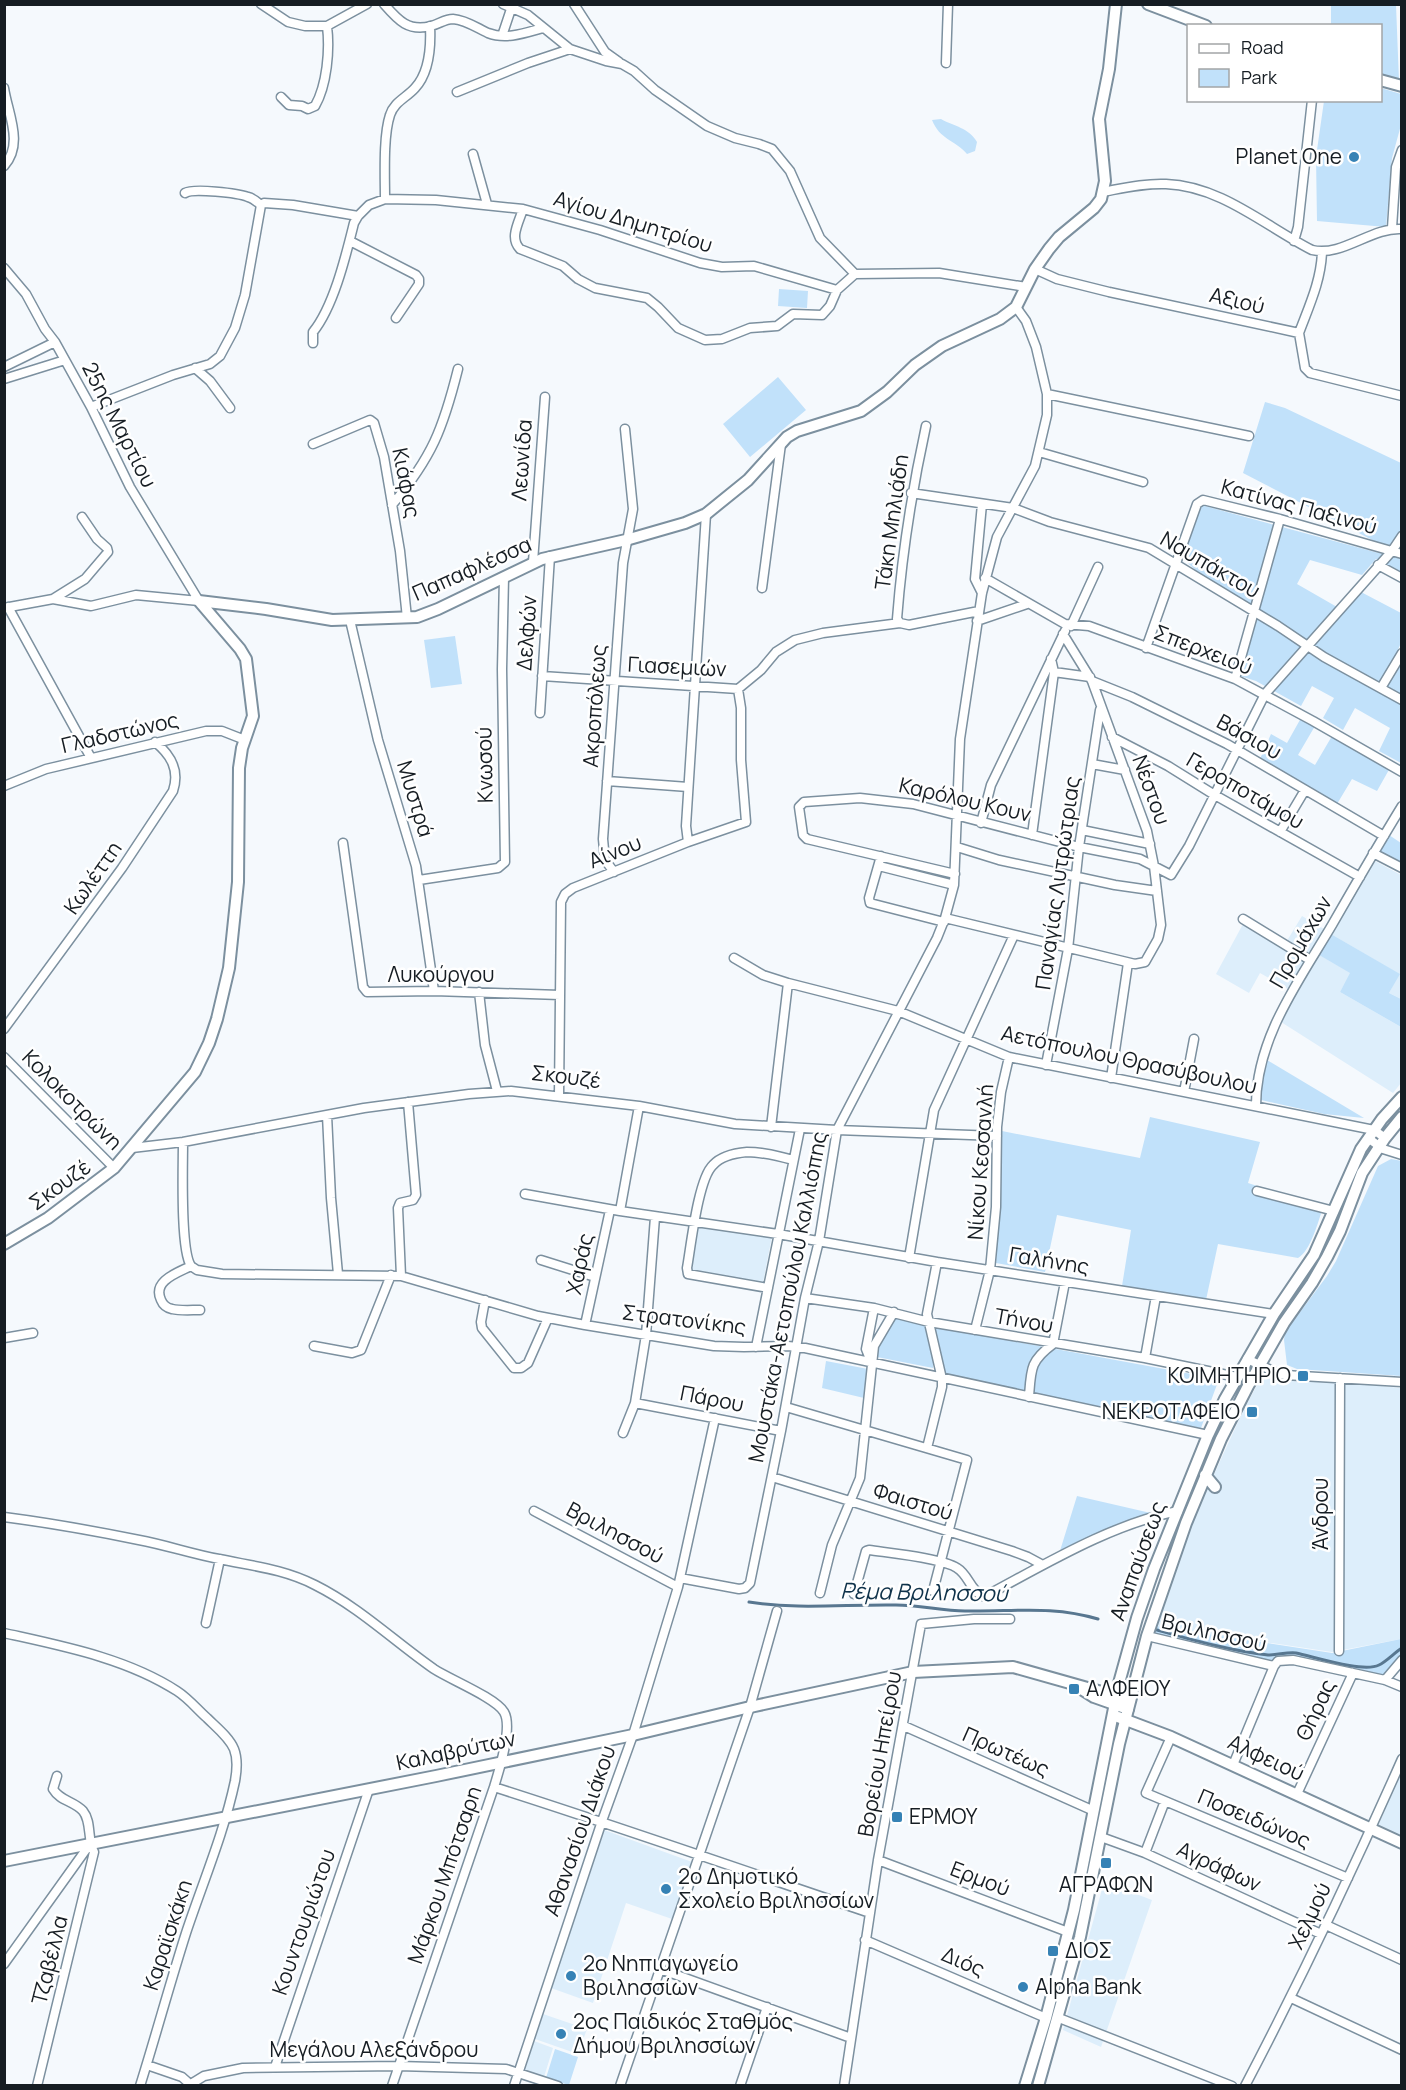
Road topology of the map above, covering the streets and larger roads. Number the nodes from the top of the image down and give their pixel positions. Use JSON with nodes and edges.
{"nodes":[{"id":1,"x":261,"y":4,"type":"edge"},
{"id":2,"x":367,"y":4,"type":"edge"},
{"id":3,"x":384,"y":4,"type":"edge"},
{"id":4,"x":574,"y":4,"type":"edge"},
{"id":5,"x":948,"y":4,"type":"edge"},
{"id":6,"x":1116,"y":4,"type":"edge"},
{"id":7,"x":1148,"y":4,"type":"edge"},
{"id":8,"x":507,"y":7,"type":"edge"},
{"id":9,"x":1174,"y":10,"type":"edge"},
{"id":10,"x":1202,"y":24,"type":"edge"},
{"id":11,"x":327,"y":26,"type":"junction"},
{"id":12,"x":430,"y":26,"type":"junction"},
{"id":13,"x":543,"y":28,"type":"junction"},
{"id":14,"x":502,"y":36,"type":"junction"},
{"id":15,"x":570,"y":50,"type":"junction"},
{"id":16,"x":946,"y":63,"type":"dead end"},
{"id":17,"x":622,"y":64,"type":"junction"},
{"id":18,"x":1382,"y":81,"type":"edge"},
{"id":19,"x":1401,"y":86,"type":"edge"},
{"id":20,"x":4,"y":88,"type":"edge"},
{"id":21,"x":457,"y":92,"type":"dead end"},
{"id":22,"x":281,"y":97,"type":"dead end"},
{"id":23,"x":1312,"y":102,"type":"edge"},
{"id":24,"x":7,"y":117,"type":"edge"},
{"id":25,"x":1401,"y":150,"type":"edge"},
{"id":26,"x":473,"y":154,"type":"dead end"},
{"id":27,"x":4,"y":166,"type":"edge"},
{"id":28,"x":1102,"y":192,"type":"junction"},
{"id":29,"x":185,"y":193,"type":"dead end"},
{"id":30,"x":385,"y":199,"type":"junction"},
{"id":31,"x":487,"y":204,"type":"junction"},
{"id":32,"x":261,"y":205,"type":"junction"},
{"id":33,"x":523,"y":209,"type":"junction"},
{"id":34,"x":358,"y":216,"type":"junction"},
{"id":35,"x":1392,"y":228,"type":"junction"},
{"id":36,"x":1401,"y":229,"type":"edge"},
{"id":37,"x":350,"y":241,"type":"junction"},
{"id":38,"x":1294,"y":241,"type":"junction"},
{"id":39,"x":1322,"y":252,"type":"junction"},
{"id":40,"x":4,"y":268,"type":"edge"},
{"id":41,"x":1035,"y":269,"type":"junction"},
{"id":42,"x":855,"y":274,"type":"junction"},
{"id":43,"x":1026,"y":287,"type":"junction"},
{"id":44,"x":837,"y":290,"type":"junction"},
{"id":45,"x":1016,"y":307,"type":"junction"},
{"id":46,"x":396,"y":318,"type":"dead end"},
{"id":47,"x":1299,"y":333,"type":"junction"},
{"id":48,"x":54,"y":342,"type":"junction"},
{"id":49,"x":313,"y":343,"type":"dead end"},
{"id":50,"x":64,"y":360,"type":"junction"},
{"id":51,"x":4,"y":367,"type":"edge"},
{"id":52,"x":195,"y":368,"type":"junction"},
{"id":53,"x":458,"y":369,"type":"dead end"},
{"id":54,"x":4,"y":379,"type":"edge"},
{"id":55,"x":1047,"y":394,"type":"junction"},
{"id":56,"x":1401,"y":396,"type":"edge"},
{"id":57,"x":545,"y":397,"type":"dead end"},
{"id":58,"x":91,"y":407,"type":"junction"},
{"id":59,"x":230,"y":408,"type":"dead end"},
{"id":60,"x":926,"y":426,"type":"dead end"},
{"id":61,"x":625,"y":429,"type":"dead end"},
{"id":62,"x":1249,"y":436,"type":"dead end"},
{"id":63,"x":781,"y":443,"type":"junction"},
{"id":64,"x":313,"y":444,"type":"dead end"},
{"id":65,"x":1039,"y":452,"type":"junction"},
{"id":66,"x":1143,"y":482,"type":"dead end"},
{"id":67,"x":911,"y":493,"type":"junction"},
{"id":68,"x":982,"y":504,"type":"junction"},
{"id":69,"x":392,"y":505,"type":"junction"},
{"id":70,"x":1013,"y":508,"type":"junction"},
{"id":71,"x":706,"y":514,"type":"junction"},
{"id":72,"x":82,"y":517,"type":"dead end"},
{"id":73,"x":1280,"y":519,"type":"junction"},
{"id":74,"x":1401,"y":536,"type":"edge"},
{"id":75,"x":626,"y":540,"type":"junction"},
{"id":76,"x":1397,"y":552,"type":"edge"},
{"id":77,"x":550,"y":556,"type":"junction"},
{"id":78,"x":532,"y":562,"type":"junction"},
{"id":79,"x":1175,"y":564,"type":"junction"},
{"id":80,"x":1378,"y":565,"type":"junction"},
{"id":81,"x":1098,"y":567,"type":"dead end"},
{"id":82,"x":504,"y":577,"type":"junction"},
{"id":83,"x":985,"y":578,"type":"junction"},
{"id":84,"x":1401,"y":578,"type":"edge"},
{"id":85,"x":762,"y":588,"type":"dead end"},
{"id":86,"x":982,"y":593,"type":"junction"},
{"id":87,"x":53,"y":599,"type":"junction"},
{"id":88,"x":199,"y":601,"type":"junction"},
{"id":89,"x":1027,"y":604,"type":"junction"},
{"id":90,"x":6,"y":607,"type":"edge"},
{"id":91,"x":979,"y":611,"type":"junction"},
{"id":92,"x":1254,"y":612,"type":"junction"},
{"id":93,"x":407,"y":618,"type":"junction"},
{"id":94,"x":350,"y":621,"type":"junction"},
{"id":95,"x":978,"y":621,"type":"junction"},
{"id":96,"x":900,"y":624,"type":"junction"},
{"id":97,"x":1069,"y":625,"type":"junction"},
{"id":98,"x":1063,"y":634,"type":"junction"},
{"id":99,"x":1307,"y":646,"type":"junction"},
{"id":100,"x":1146,"y":648,"type":"junction"},
{"id":101,"x":1401,"y":653,"type":"edge"},
{"id":102,"x":1051,"y":658,"type":"junction"},
{"id":103,"x":1054,"y":672,"type":"junction"},
{"id":104,"x":542,"y":676,"type":"junction"},
{"id":105,"x":1091,"y":679,"type":"junction"},
{"id":106,"x":1235,"y":680,"type":"junction"},
{"id":107,"x":615,"y":682,"type":"junction"},
{"id":108,"x":694,"y":687,"type":"junction"},
{"id":109,"x":1381,"y":688,"type":"junction"},
{"id":110,"x":738,"y":689,"type":"junction"},
{"id":111,"x":1265,"y":694,"type":"junction"},
{"id":112,"x":1401,"y":700,"type":"edge"},
{"id":113,"x":1101,"y":705,"type":"junction"},
{"id":114,"x":540,"y":713,"type":"dead end"},
{"id":115,"x":1112,"y":737,"type":"junction"},
{"id":116,"x":245,"y":740,"type":"junction"},
{"id":117,"x":155,"y":742,"type":"junction"},
{"id":118,"x":1236,"y":749,"type":"junction"},
{"id":119,"x":91,"y":758,"type":"junction"},
{"id":120,"x":1092,"y":764,"type":"junction"},
{"id":121,"x":1125,"y":770,"type":"junction"},
{"id":122,"x":1401,"y":772,"type":"edge"},
{"id":123,"x":607,"y":781,"type":"junction"},
{"id":124,"x":4,"y":786,"type":"edge"},
{"id":125,"x":688,"y":787,"type":"junction"},
{"id":126,"x":1305,"y":790,"type":"junction"},
{"id":127,"x":1213,"y":794,"type":"junction"},
{"id":128,"x":1401,"y":806,"type":"edge"},
{"id":129,"x":958,"y":815,"type":"junction"},
{"id":130,"x":981,"y":823,"type":"junction"},
{"id":131,"x":1082,"y":830,"type":"junction"},
{"id":132,"x":1280,"y":832,"type":"junction"},
{"id":133,"x":1032,"y":835,"type":"junction"},
{"id":134,"x":1384,"y":836,"type":"junction"},
{"id":135,"x":688,"y":842,"type":"junction"},
{"id":136,"x":343,"y":843,"type":"dead end"},
{"id":137,"x":1150,"y":844,"type":"junction"},
{"id":138,"x":957,"y":847,"type":"junction"},
{"id":139,"x":1079,"y":847,"type":"junction"},
{"id":140,"x":1373,"y":853,"type":"junction"},
{"id":141,"x":881,"y":856,"type":"junction"},
{"id":142,"x":879,"y":866,"type":"junction"},
{"id":143,"x":1154,"y":866,"type":"junction"},
{"id":144,"x":1401,"y":868,"type":"edge"},
{"id":145,"x":614,"y":872,"type":"junction"},
{"id":146,"x":955,"y":874,"type":"junction"},
{"id":147,"x":1075,"y":877,"type":"junction"},
{"id":148,"x":1360,"y":877,"type":"junction"},
{"id":149,"x":419,"y":880,"type":"junction"},
{"id":150,"x":954,"y":885,"type":"junction"},
{"id":151,"x":1157,"y":891,"type":"junction"},
{"id":152,"x":1243,"y":919,"type":"dead end"},
{"id":153,"x":945,"y":920,"type":"junction"},
{"id":154,"x":1014,"y":935,"type":"junction"},
{"id":155,"x":1068,"y":949,"type":"junction"},
{"id":156,"x":734,"y":958,"type":"dead end"},
{"id":157,"x":1310,"y":960,"type":"junction"},
{"id":158,"x":1128,"y":963,"type":"junction"},
{"id":159,"x":788,"y":983,"type":"junction"},
{"id":160,"x":434,"y":991,"type":"junction"},
{"id":161,"x":479,"y":992,"type":"junction"},
{"id":162,"x":560,"y":995,"type":"junction"},
{"id":163,"x":898,"y":1011,"type":"junction"},
{"id":164,"x":4,"y":1029,"type":"edge"},
{"id":165,"x":1194,"y":1040,"type":"dead end"},
{"id":166,"x":968,"y":1041,"type":"junction"},
{"id":167,"x":4,"y":1057,"type":"edge"},
{"id":168,"x":1009,"y":1057,"type":"junction"},
{"id":169,"x":1046,"y":1065,"type":"junction"},
{"id":170,"x":1111,"y":1078,"type":"junction"},
{"id":171,"x":497,"y":1091,"type":"junction"},
{"id":172,"x":1184,"y":1092,"type":"junction"},
{"id":173,"x":559,"y":1096,"type":"junction"},
{"id":174,"x":1401,"y":1096,"type":"edge"},
{"id":175,"x":408,"y":1102,"type":"junction"},
{"id":176,"x":639,"y":1106,"type":"junction"},
{"id":177,"x":1256,"y":1106,"type":"junction"},
{"id":178,"x":327,"y":1115,"type":"junction"},
{"id":179,"x":1401,"y":1117,"type":"edge"},
{"id":180,"x":771,"y":1127,"type":"junction"},
{"id":181,"x":800,"y":1129,"type":"junction"},
{"id":182,"x":837,"y":1130,"type":"junction"},
{"id":183,"x":930,"y":1134,"type":"junction"},
{"id":184,"x":1371,"y":1134,"type":"junction"},
{"id":185,"x":997,"y":1136,"type":"junction"},
{"id":186,"x":183,"y":1142,"type":"junction"},
{"id":187,"x":1382,"y":1142,"type":"junction"},
{"id":188,"x":132,"y":1148,"type":"junction"},
{"id":189,"x":1401,"y":1155,"type":"edge"},
{"id":190,"x":793,"y":1160,"type":"junction"},
{"id":191,"x":114,"y":1168,"type":"junction"},
{"id":192,"x":1257,"y":1191,"type":"dead end"},
{"id":193,"x":525,"y":1194,"type":"dead end"},
{"id":194,"x":610,"y":1210,"type":"junction"},
{"id":195,"x":620,"y":1211,"type":"junction"},
{"id":196,"x":1334,"y":1211,"type":"junction"},
{"id":197,"x":655,"y":1217,"type":"junction"},
{"id":198,"x":695,"y":1222,"type":"junction"},
{"id":199,"x":778,"y":1234,"type":"junction"},
{"id":200,"x":819,"y":1241,"type":"junction"},
{"id":201,"x":4,"y":1244,"type":"edge"},
{"id":202,"x":909,"y":1258,"type":"junction"},
{"id":203,"x":541,"y":1260,"type":"dead end"},
{"id":204,"x":937,"y":1262,"type":"junction"},
{"id":205,"x":191,"y":1266,"type":"junction"},
{"id":206,"x":990,"y":1270,"type":"junction"},
{"id":207,"x":338,"y":1274,"type":"junction"},
{"id":208,"x":396,"y":1275,"type":"junction"},
{"id":209,"x":595,"y":1277,"type":"junction"},
{"id":210,"x":1065,"y":1282,"type":"junction"},
{"id":211,"x":768,"y":1288,"type":"junction"},
{"id":212,"x":1156,"y":1296,"type":"junction"},
{"id":213,"x":806,"y":1298,"type":"junction"},
{"id":214,"x":485,"y":1300,"type":"junction"},
{"id":215,"x":874,"y":1308,"type":"junction"},
{"id":216,"x":200,"y":1310,"type":"dead end"},
{"id":217,"x":894,"y":1312,"type":"junction"},
{"id":218,"x":1274,"y":1314,"type":"junction"},
{"id":219,"x":548,"y":1318,"type":"junction"},
{"id":220,"x":929,"y":1322,"type":"junction"},
{"id":221,"x":585,"y":1326,"type":"junction"},
{"id":222,"x":975,"y":1330,"type":"junction"},
{"id":223,"x":33,"y":1333,"type":"dead end"},
{"id":224,"x":646,"y":1335,"type":"junction"},
{"id":225,"x":4,"y":1338,"type":"edge"},
{"id":226,"x":1053,"y":1344,"type":"junction"},
{"id":227,"x":314,"y":1346,"type":"dead end"},
{"id":228,"x":796,"y":1346,"type":"junction"},
{"id":229,"x":756,"y":1347,"type":"junction"},
{"id":230,"x":1145,"y":1358,"type":"junction"},
{"id":231,"x":1247,"y":1359,"type":"junction"},
{"id":232,"x":872,"y":1364,"type":"junction"},
{"id":233,"x":1259,"y":1365,"type":"junction"},
{"id":234,"x":1237,"y":1377,"type":"junction"},
{"id":235,"x":1340,"y":1378,"type":"junction"},
{"id":236,"x":942,"y":1379,"type":"junction"},
{"id":237,"x":1401,"y":1382,"type":"edge"},
{"id":238,"x":1029,"y":1397,"type":"junction"},
{"id":239,"x":635,"y":1403,"type":"junction"},
{"id":240,"x":786,"y":1407,"type":"junction"},
{"id":241,"x":715,"y":1418,"type":"junction"},
{"id":242,"x":865,"y":1430,"type":"junction"},
{"id":243,"x":781,"y":1431,"type":"junction"},
{"id":244,"x":623,"y":1434,"type":"dead end"},
{"id":245,"x":1208,"y":1435,"type":"junction"},
{"id":246,"x":927,"y":1448,"type":"junction"},
{"id":247,"x":1205,"y":1475,"type":"junction"},
{"id":248,"x":772,"y":1477,"type":"junction"},
{"id":249,"x":1215,"y":1487,"type":"dead end"},
{"id":250,"x":851,"y":1501,"type":"junction"},
{"id":251,"x":534,"y":1511,"type":"dead end"},
{"id":252,"x":1178,"y":1511,"type":"junction"},
{"id":253,"x":4,"y":1517,"type":"edge"},
{"id":254,"x":948,"y":1532,"type":"junction"},
{"id":255,"x":220,"y":1559,"type":"junction"},
{"id":256,"x":940,"y":1562,"type":"junction"},
{"id":257,"x":1041,"y":1564,"type":"junction"},
{"id":258,"x":680,"y":1578,"type":"junction"},
{"id":259,"x":678,"y":1587,"type":"junction"},
{"id":260,"x":933,"y":1591,"type":"dead end"},
{"id":261,"x":820,"y":1593,"type":"dead end"},
{"id":262,"x":854,"y":1594,"type":"dead end"},
{"id":263,"x":777,"y":1611,"type":"dead end"},
{"id":264,"x":1010,"y":1619,"type":"dead end"},
{"id":265,"x":206,"y":1623,"type":"dead end"},
{"id":266,"x":4,"y":1633,"type":"edge"},
{"id":267,"x":1147,"y":1636,"type":"junction"},
{"id":268,"x":1339,"y":1651,"type":"dead end"},
{"id":269,"x":1401,"y":1660,"type":"edge"},
{"id":270,"x":1274,"y":1666,"type":"junction"},
{"id":271,"x":913,"y":1672,"type":"junction"},
{"id":272,"x":1353,"y":1673,"type":"junction"},
{"id":273,"x":1385,"y":1680,"type":"junction"},
{"id":274,"x":1401,"y":1688,"type":"edge"},
{"id":275,"x":1114,"y":1705,"type":"junction"},
{"id":276,"x":750,"y":1707,"type":"junction"},
{"id":277,"x":1128,"y":1709,"type":"junction"},
{"id":278,"x":904,"y":1726,"type":"junction"},
{"id":279,"x":633,"y":1735,"type":"junction"},
{"id":280,"x":1171,"y":1737,"type":"junction"},
{"id":281,"x":1401,"y":1759,"type":"edge"},
{"id":282,"x":501,"y":1762,"type":"junction"},
{"id":283,"x":1233,"y":1764,"type":"junction"},
{"id":284,"x":57,"y":1776,"type":"dead end"},
{"id":285,"x":494,"y":1787,"type":"junction"},
{"id":286,"x":369,"y":1789,"type":"junction"},
{"id":287,"x":1297,"y":1794,"type":"junction"},
{"id":288,"x":1165,"y":1801,"type":"junction"},
{"id":289,"x":1094,"y":1811,"type":"junction"},
{"id":290,"x":226,"y":1817,"type":"junction"},
{"id":291,"x":602,"y":1821,"type":"junction"},
{"id":292,"x":1371,"y":1828,"type":"junction"},
{"id":293,"x":1101,"y":1837,"type":"junction"},
{"id":294,"x":1401,"y":1843,"type":"edge"},
{"id":295,"x":90,"y":1844,"type":"junction"},
{"id":296,"x":1145,"y":1853,"type":"junction"},
{"id":297,"x":699,"y":1856,"type":"junction"},
{"id":298,"x":878,"y":1860,"type":"junction"},
{"id":299,"x":4,"y":1861,"type":"edge"},
{"id":300,"x":1348,"y":1878,"type":"junction"},
{"id":301,"x":870,"y":1913,"type":"junction"},
{"id":302,"x":1326,"y":1925,"type":"junction"},
{"id":303,"x":1068,"y":1932,"type":"junction"},
{"id":304,"x":1321,"y":1934,"type":"junction"},
{"id":305,"x":866,"y":1940,"type":"junction"},
{"id":306,"x":1401,"y":1960,"type":"edge"},
{"id":307,"x":4,"y":1964,"type":"edge"},
{"id":308,"x":660,"y":1970,"type":"junction"},
{"id":309,"x":1291,"y":1998,"type":"junction"},
{"id":310,"x":766,"y":2007,"type":"junction"},
{"id":311,"x":1046,"y":2018,"type":"junction"},
{"id":312,"x":1059,"y":2018,"type":"junction"},
{"id":313,"x":851,"y":2038,"type":"junction"},
{"id":314,"x":1401,"y":2050,"type":"edge"},
{"id":315,"x":147,"y":2065,"type":"junction"},
{"id":316,"x":398,"y":2066,"type":"junction"},
{"id":317,"x":275,"y":2067,"type":"junction"},
{"id":318,"x":519,"y":2073,"type":"junction"},
{"id":319,"x":37,"y":2085,"type":"edge"},
{"id":320,"x":140,"y":2085,"type":"edge"},
{"id":321,"x":192,"y":2085,"type":"edge"},
{"id":322,"x":392,"y":2085,"type":"edge"},
{"id":323,"x":514,"y":2085,"type":"edge"},
{"id":324,"x":558,"y":2085,"type":"edge"},
{"id":325,"x":620,"y":2085,"type":"edge"},
{"id":326,"x":740,"y":2085,"type":"edge"},
{"id":327,"x":844,"y":2085,"type":"edge"},
{"id":328,"x":1025,"y":2085,"type":"edge"},
{"id":329,"x":1038,"y":2085,"type":"edge"},
{"id":330,"x":1232,"y":2085,"type":"edge"},
{"id":331,"x":1245,"y":2085,"type":"edge"}],
"edges":[{"from":1,"to":11,"type":"street"},
{"from":2,"to":11,"type":"street"},
{"from":3,"to":12,"type":"street"},
{"from":4,"to":17,"type":"street"},
{"from":5,"to":16,"type":"street"},
{"from":6,"to":28,"type":"street"},
{"from":7,"to":9,"type":"street"},
{"from":8,"to":13,"type":"street"},
{"from":8,"to":14,"type":"street"},
{"from":9,"to":10,"type":"street"},
{"from":11,"to":22,"type":"street"},
{"from":12,"to":14,"type":"street"},
{"from":12,"to":30,"type":"street"},
{"from":13,"to":14,"type":"street"},
{"from":13,"to":15,"type":"street"},
{"from":15,"to":17,"type":"street"},
{"from":15,"to":21,"type":"street"},
{"from":17,"to":42,"type":"street"},
{"from":18,"to":19,"type":"street"},
{"from":20,"to":24,"type":"street"},
{"from":23,"to":38,"type":"street"},
{"from":24,"to":27,"type":"street"},
{"from":25,"to":35,"type":"street"},
{"from":26,"to":31,"type":"street"},
{"from":28,"to":38,"type":"street"},
{"from":28,"to":41,"type":"street"},
{"from":29,"to":32,"type":"street"},
{"from":30,"to":31,"type":"street","name":"Αγίου Δημητρίου"},
{"from":30,"to":34,"type":"street"},
{"from":31,"to":33,"type":"street","name":"Αγίου Δημητρίου"},
{"from":32,"to":34,"type":"street"},
{"from":32,"to":52,"type":"street"},
{"from":33,"to":44,"type":"street","name":"Αγίου Δημητρίου"},
{"from":33,"to":44,"type":"street","name":"Αγίου Δημητρίου"},
{"from":34,"to":37,"type":"street"},
{"from":35,"to":36,"type":"street"},
{"from":35,"to":39,"type":"street"},
{"from":37,"to":46,"type":"street"},
{"from":37,"to":49,"type":"street"},
{"from":38,"to":39,"type":"street"},
{"from":39,"to":47,"type":"street"},
{"from":40,"to":48,"type":"street","name":"25ης Μαρτίου"},
{"from":41,"to":43,"type":"street"},
{"from":41,"to":47,"type":"street","name":"Αξιού"},
{"from":42,"to":43,"type":"street"},
{"from":42,"to":44,"type":"street","name":"Αγίου Δημητρίου"},
{"from":43,"to":45,"type":"street"},
{"from":45,"to":55,"type":"street","name":"Μουστάκα-Αετοπούλου Καλλιόπης"},
{"from":45,"to":63,"type":"street","name":"Παπαφλέσσα"},
{"from":47,"to":56,"type":"street"},
{"from":48,"to":50,"type":"street","name":"25ης Μαρτίου"},
{"from":48,"to":51,"type":"street"},
{"from":50,"to":54,"type":"street"},
{"from":50,"to":58,"type":"street","name":"25ης Μαρτίου"},
{"from":52,"to":58,"type":"street"},
{"from":52,"to":59,"type":"street"},
{"from":53,"to":69,"type":"street"},
{"from":55,"to":62,"type":"street"},
{"from":55,"to":65,"type":"street","name":"Μουστάκα-Αετοπούλου Καλλιόπης"},
{"from":57,"to":78,"type":"street","name":"Λεωνίδα"},
{"from":58,"to":88,"type":"street","name":"25ης Μαρτίου"},
{"from":60,"to":67,"type":"street","name":"Τάκη Μηλιάδη"},
{"from":61,"to":75,"type":"street","name":"Ακροπόλεως"},
{"from":63,"to":71,"type":"street","name":"Παπαφλέσσα"},
{"from":63,"to":85,"type":"street"},
{"from":64,"to":69,"type":"street","name":"Κιάφας"},
{"from":65,"to":66,"type":"street"},
{"from":65,"to":70,"type":"street","name":"Μουστάκα-Αετοπούλου Καλλιόπης"},
{"from":67,"to":68,"type":"street","name":"Ναυπάκτου"},
{"from":67,"to":96,"type":"street","name":"Τάκη Μηλιάδη"},
{"from":68,"to":70,"type":"street","name":"Ναυπάκτου"},
{"from":68,"to":86,"type":"street"},
{"from":69,"to":93,"type":"street","name":"Κιάφας"},
{"from":70,"to":79,"type":"street","name":"Ναυπάκτου"},
{"from":70,"to":83,"type":"street","name":"Μουστάκα-Αετοπούλου Καλλιόπης"},
{"from":71,"to":75,"type":"street","name":"Παπαφλέσσα"},
{"from":71,"to":108,"type":"street"},
{"from":72,"to":87,"type":"street"},
{"from":73,"to":76,"type":"street","name":"Κατίνας Παξινού"},
{"from":73,"to":79,"type":"street","name":"Κατίνας Παξινού"},
{"from":73,"to":92,"type":"street"},
{"from":74,"to":76,"type":"street"},
{"from":75,"to":77,"type":"street","name":"Παπαφλέσσα"},
{"from":75,"to":107,"type":"street","name":"Ακροπόλεως"},
{"from":76,"to":80,"type":"street"},
{"from":77,"to":78,"type":"street","name":"Παπαφλέσσα"},
{"from":77,"to":104,"type":"street","name":"Δελφών"},
{"from":78,"to":82,"type":"street","name":"Παπαφλέσσα"},
{"from":79,"to":92,"type":"street","name":"Ναυπάκτου"},
{"from":79,"to":100,"type":"street","name":"Κατίνας Παξινού"},
{"from":80,"to":84,"type":"street"},
{"from":80,"to":99,"type":"street"},
{"from":81,"to":97,"type":"street"},
{"from":82,"to":93,"type":"street","name":"Παπαφλέσσα"},
{"from":82,"to":149,"type":"street","name":"Κνωσού"},
{"from":83,"to":86,"type":"street","name":"Μουστάκα-Αετοπούλου Καλλιόπης"},
{"from":83,"to":89,"type":"street","name":"Σπερχειού"},
{"from":86,"to":91,"type":"street","name":"Μουστάκα-Αετοπούλου Καλλιόπης"},
{"from":87,"to":88,"type":"street","name":"Παπαφλέσσα"},
{"from":87,"to":90,"type":"street","name":"Παπαφλέσσα"},
{"from":88,"to":94,"type":"street","name":"Παπαφλέσσα"},
{"from":88,"to":116,"type":"street","name":"Σκουζέ"},
{"from":89,"to":95,"type":"street"},
{"from":89,"to":97,"type":"street","name":"Σπερχειού"},
{"from":90,"to":119,"type":"street"},
{"from":91,"to":95,"type":"street","name":"Μουστάκα-Αετοπούλου Καλλιόπης"},
{"from":91,"to":96,"type":"street"},
{"from":92,"to":99,"type":"street","name":"Ναυπάκτου"},
{"from":92,"to":106,"type":"street"},
{"from":93,"to":94,"type":"street","name":"Παπαφλέσσα"},
{"from":94,"to":149,"type":"street","name":"Μυστρά"},
{"from":95,"to":129,"type":"street","name":"Μουστάκα-Αετοπούλου Καλλιόπης"},
{"from":96,"to":110,"type":"street"},
{"from":97,"to":98,"type":"street"},
{"from":97,"to":100,"type":"street","name":"Σπερχειού"},
{"from":98,"to":102,"type":"street"},
{"from":98,"to":105,"type":"street","name":"Νέστου"},
{"from":99,"to":109,"type":"street","name":"Ναυπάκτου"},
{"from":99,"to":111,"type":"street"},
{"from":100,"to":106,"type":"street","name":"Σπερχειού"},
{"from":101,"to":109,"type":"street"},
{"from":102,"to":103,"type":"street"},
{"from":102,"to":130,"type":"street"},
{"from":103,"to":105,"type":"street","name":"Βάσιου"},
{"from":103,"to":133,"type":"street"},
{"from":104,"to":107,"type":"street","name":"Γιασεμιών"},
{"from":104,"to":114,"type":"street","name":"Δελφών"},
{"from":105,"to":113,"type":"street","name":"Νέστου"},
{"from":105,"to":118,"type":"street","name":"Βάσιου"},
{"from":106,"to":111,"type":"street","name":"Σπερχειού"},
{"from":107,"to":108,"type":"street","name":"Γιασεμιών"},
{"from":107,"to":123,"type":"street","name":"Ακροπόλεως"},
{"from":108,"to":110,"type":"street","name":"Γιασεμιών"},
{"from":108,"to":125,"type":"street"},
{"from":109,"to":112,"type":"street","name":"Ναυπάκτου"},
{"from":110,"to":135,"type":"street","name":"Αίνου"},
{"from":111,"to":118,"type":"street"},
{"from":111,"to":122,"type":"street","name":"Σπερχειού"},
{"from":113,"to":115,"type":"street","name":"Νέστου"},
{"from":113,"to":120,"type":"street","name":"Παναγίας Λυτρώτριας"},
{"from":115,"to":121,"type":"street","name":"Νέστου"},
{"from":115,"to":127,"type":"street","name":"Γεροποτάμου"},
{"from":116,"to":117,"type":"street","name":"Γλαδστώνος"},
{"from":116,"to":188,"type":"street","name":"Σκουζέ"},
{"from":117,"to":119,"type":"street","name":"Γλαδστώνος"},
{"from":117,"to":164,"type":"street","name":"Κωλέττη"},
{"from":118,"to":126,"type":"street","name":"Βάσιου"},
{"from":118,"to":127,"type":"street"},
{"from":119,"to":124,"type":"street","name":"Γλαδστώνος"},
{"from":120,"to":121,"type":"street"},
{"from":120,"to":131,"type":"street","name":"Παναγίας Λυτρώτριας"},
{"from":121,"to":137,"type":"street","name":"Νέστου"},
{"from":123,"to":125,"type":"street"},
{"from":123,"to":145,"type":"street","name":"Ακροπόλεως"},
{"from":125,"to":135,"type":"street"},
{"from":126,"to":132,"type":"street"},
{"from":126,"to":134,"type":"street","name":"Βάσιου"},
{"from":127,"to":132,"type":"street","name":"Γεροποτάμου"},
{"from":127,"to":143,"type":"street","name":"Καρόλου Κουν"},
{"from":128,"to":134,"type":"street","name":"Προμάχων"},
{"from":129,"to":130,"type":"street","name":"Καρόλου Κουν"},
{"from":129,"to":138,"type":"street","name":"Μουστάκα-Αετοπούλου Καλλιόπης"},
{"from":129,"to":141,"type":"street","name":"Καρόλου Κουν"},
{"from":130,"to":133,"type":"street","name":"Καρόλου Κουν"},
{"from":131,"to":137,"type":"street"},
{"from":131,"to":139,"type":"street","name":"Παναγίας Λυτρώτριας"},
{"from":132,"to":148,"type":"street","name":"Γεροποτάμου"},
{"from":133,"to":139,"type":"street","name":"Καρόλου Κουν"},
{"from":134,"to":140,"type":"street","name":"Προμάχων"},
{"from":135,"to":145,"type":"street","name":"Αίνου"},
{"from":136,"to":160,"type":"street","name":"Λυκούργου"},
{"from":137,"to":143,"type":"street","name":"Νέστου"},
{"from":138,"to":146,"type":"street","name":"Μουστάκα-Αετοπούλου Καλλιόπης"},
{"from":138,"to":147,"type":"street"},
{"from":139,"to":143,"type":"street","name":"Καρόλου Κουν"},
{"from":139,"to":147,"type":"street","name":"Παναγίας Λυτρώτριας"},
{"from":140,"to":144,"type":"street"},
{"from":140,"to":148,"type":"street","name":"Προμάχων"},
{"from":141,"to":142,"type":"street"},
{"from":141,"to":146,"type":"street"},
{"from":142,"to":150,"type":"street"},
{"from":142,"to":153,"type":"street"},
{"from":143,"to":151,"type":"street","name":"Νέστου"},
{"from":145,"to":162,"type":"street","name":"Αίνου"},
{"from":146,"to":150,"type":"street","name":"Μουστάκα-Αετοπούλου Καλλιόπης"},
{"from":147,"to":151,"type":"street"},
{"from":147,"to":155,"type":"street","name":"Παναγίας Λυτρώτριας"},
{"from":148,"to":157,"type":"street","name":"Προμάχων"},
{"from":149,"to":160,"type":"street","name":"Μυστρά"},
{"from":150,"to":153,"type":"street","name":"Μουστάκα-Αετοπούλου Καλλιόπης"},
{"from":151,"to":158,"type":"street","name":"Νέστου"},
{"from":152,"to":157,"type":"street"},
{"from":153,"to":154,"type":"street"},
{"from":153,"to":163,"type":"street","name":"Μουστάκα-Αετοπούλου Καλλιόπης"},
{"from":154,"to":155,"type":"street"},
{"from":154,"to":166,"type":"street"},
{"from":155,"to":158,"type":"street"},
{"from":155,"to":169,"type":"street","name":"Παναγίας Λυτρώτριας"},
{"from":156,"to":159,"type":"street","name":"Αετόπουλου Θρασύβουλου"},
{"from":157,"to":177,"type":"street","name":"Προμάχων"},
{"from":158,"to":170,"type":"street"},
{"from":159,"to":163,"type":"street","name":"Αετόπουλου Θρασύβουλου"},
{"from":159,"to":180,"type":"street"},
{"from":160,"to":161,"type":"street","name":"Λυκούργου"},
{"from":161,"to":162,"type":"street","name":"Λυκούργου"},
{"from":161,"to":171,"type":"street"},
{"from":162,"to":173,"type":"street","name":"Αίνου"},
{"from":163,"to":166,"type":"street","name":"Αετόπουλου Θρασύβουλου"},
{"from":163,"to":182,"type":"street","name":"Μουστάκα-Αετοπούλου Καλλιόπης"},
{"from":165,"to":172,"type":"street"},
{"from":166,"to":168,"type":"street","name":"Αετόπουλου Θρασύβουλου"},
{"from":166,"to":183,"type":"street"},
{"from":167,"to":191,"type":"street","name":"Κολοκοτρώνη"},
{"from":168,"to":169,"type":"street","name":"Αετόπουλου Θρασύβουλου"},
{"from":168,"to":185,"type":"street","name":"Νίκου Κεσσανλή"},
{"from":169,"to":170,"type":"street","name":"Αετόπουλου Θρασύβουλου"},
{"from":170,"to":172,"type":"street","name":"Αετόπουλου Θρασύβουλου"},
{"from":171,"to":173,"type":"street","name":"Σκουζέ"},
{"from":171,"to":175,"type":"street","name":"Σκουζέ"},
{"from":172,"to":177,"type":"street","name":"Αετόπουλου Θρασύβουλου"},
{"from":173,"to":176,"type":"street","name":"Σκουζέ"},
{"from":174,"to":184,"type":"street","name":"Αναπαύσεως"},
{"from":175,"to":178,"type":"street","name":"Σκουζέ"},
{"from":175,"to":208,"type":"street"},
{"from":176,"to":180,"type":"street","name":"Σκουζέ"},
{"from":176,"to":195,"type":"street"},
{"from":177,"to":184,"type":"street","name":"Αετόπουλου Θρασύβουλου"},
{"from":178,"to":186,"type":"street","name":"Σκουζέ"},
{"from":178,"to":207,"type":"street"},
{"from":179,"to":187,"type":"street","name":"Αναπαύσεως"},
{"from":180,"to":181,"type":"street","name":"Σκουζέ"},
{"from":181,"to":182,"type":"street","name":"Σκουζέ"},
{"from":181,"to":190,"type":"street"},
{"from":182,"to":183,"type":"street","name":"Σκουζέ"},
{"from":182,"to":200,"type":"street","name":"Μουστάκα-Αετοπούλου Καλλιόπης"},
{"from":183,"to":185,"type":"street","name":"Σκουζέ"},
{"from":183,"to":202,"type":"street"},
{"from":184,"to":187,"type":"street"},
{"from":184,"to":196,"type":"street","name":"Αναπαύσεως"},
{"from":185,"to":206,"type":"street","name":"Νίκου Κεσσανλή"},
{"from":186,"to":188,"type":"street","name":"Σκουζέ"},
{"from":186,"to":205,"type":"street"},
{"from":187,"to":189,"type":"street"},
{"from":187,"to":233,"type":"street","name":"Αναπαύσεως"},
{"from":188,"to":191,"type":"street","name":"Σκουζέ"},
{"from":190,"to":198,"type":"street"},
{"from":190,"to":199,"type":"street"},
{"from":191,"to":201,"type":"street","name":"Σκουζέ"},
{"from":192,"to":196,"type":"street"},
{"from":193,"to":194,"type":"street"},
{"from":194,"to":195,"type":"street","name":"Γαλήνης"},
{"from":194,"to":209,"type":"street","name":"Χαράς"},
{"from":195,"to":197,"type":"street","name":"Γαλήνης"},
{"from":196,"to":218,"type":"street","name":"Αναπαύσεως"},
{"from":197,"to":198,"type":"street","name":"Γαλήνης"},
{"from":197,"to":224,"type":"street"},
{"from":198,"to":199,"type":"street","name":"Γαλήνης"},
{"from":198,"to":211,"type":"street"},
{"from":199,"to":200,"type":"street","name":"Γαλήνης"},
{"from":199,"to":211,"type":"street"},
{"from":200,"to":202,"type":"street","name":"Γαλήνης"},
{"from":200,"to":213,"type":"street","name":"Μουστάκα-Αετοπούλου Καλλιόπης"},
{"from":202,"to":204,"type":"street","name":"Γαλήνης"},
{"from":203,"to":209,"type":"street"},
{"from":204,"to":206,"type":"street","name":"Γαλήνης"},
{"from":204,"to":220,"type":"street"},
{"from":205,"to":207,"type":"street","name":"Στρατονίκης"},
{"from":205,"to":216,"type":"street"},
{"from":206,"to":210,"type":"street","name":"Γαλήνης"},
{"from":206,"to":222,"type":"street","name":"Νίκου Κεσσανλή"},
{"from":207,"to":208,"type":"street","name":"Στρατονίκης"},
{"from":208,"to":214,"type":"street","name":"Στρατονίκης"},
{"from":208,"to":227,"type":"street"},
{"from":209,"to":221,"type":"street","name":"Χαράς"},
{"from":210,"to":212,"type":"street","name":"Γαλήνης"},
{"from":210,"to":226,"type":"street"},
{"from":211,"to":229,"type":"street"},
{"from":212,"to":218,"type":"street","name":"Γαλήνης"},
{"from":212,"to":230,"type":"street"},
{"from":213,"to":215,"type":"street","name":"Τήνου"},
{"from":213,"to":228,"type":"street","name":"Μουστάκα-Αετοπούλου Καλλιόπης"},
{"from":214,"to":219,"type":"street","name":"Στρατονίκης"},
{"from":214,"to":219,"type":"street"},
{"from":215,"to":217,"type":"street","name":"Τήνου"},
{"from":215,"to":232,"type":"street"},
{"from":217,"to":220,"type":"street","name":"Τήνου"},
{"from":217,"to":232,"type":"street"},
{"from":218,"to":231,"type":"street","name":"Αναπαύσεως"},
{"from":219,"to":221,"type":"street","name":"Στρατονίκης"},
{"from":220,"to":222,"type":"street","name":"Τήνου"},
{"from":220,"to":236,"type":"street"},
{"from":221,"to":224,"type":"street","name":"Στρατονίκης"},
{"from":222,"to":226,"type":"street","name":"Τήνου"},
{"from":223,"to":225,"type":"street"},
{"from":224,"to":229,"type":"street","name":"Στρατονίκης"},
{"from":224,"to":239,"type":"street"},
{"from":226,"to":230,"type":"street","name":"Τήνου"},
{"from":226,"to":238,"type":"street"},
{"from":228,"to":229,"type":"street","name":"Στρατονίκης"},
{"from":228,"to":232,"type":"street","name":"Στρατονίκης"},
{"from":228,"to":240,"type":"street","name":"Μουστάκα-Αετοπούλου Καλλιόπης"},
{"from":230,"to":234,"type":"street","name":"Τήνου"},
{"from":231,"to":233,"type":"street"},
{"from":231,"to":234,"type":"street","name":"Αναπαύσεως"},
{"from":232,"to":236,"type":"street","name":"Στρατονίκης"},
{"from":232,"to":242,"type":"street"},
{"from":233,"to":235,"type":"street"},
{"from":233,"to":247,"type":"street","name":"Αναπαύσεως"},
{"from":234,"to":245,"type":"street","name":"Αναπαύσεως"},
{"from":235,"to":237,"type":"street"},
{"from":235,"to":268,"type":"street","name":"Άνδρου"},
{"from":236,"to":238,"type":"street","name":"Στρατονίκης"},
{"from":236,"to":246,"type":"street"},
{"from":238,"to":245,"type":"street","name":"Στρατονίκης"},
{"from":239,"to":241,"type":"street","name":"Πάρου"},
{"from":239,"to":244,"type":"street"},
{"from":240,"to":242,"type":"street"},
{"from":240,"to":243,"type":"street","name":"Μουστάκα-Αετοπούλου Καλλιόπης"},
{"from":241,"to":243,"type":"street","name":"Πάρου"},
{"from":241,"to":258,"type":"street","name":"Αθανασίου Διάκου"},
{"from":242,"to":246,"type":"street"},
{"from":242,"to":250,"type":"street"},
{"from":243,"to":248,"type":"street","name":"Μουστάκα-Αετοπούλου Καλλιόπης"},
{"from":245,"to":252,"type":"street","name":"Αναπαύσεως"},
{"from":246,"to":254,"type":"street"},
{"from":247,"to":249,"type":"street"},
{"from":247,"to":267,"type":"street","name":"Αναπαύσεως"},
{"from":248,"to":250,"type":"street","name":"Φαιστού"},
{"from":248,"to":258,"type":"street","name":"Μουστάκα-Αετοπούλου Καλλιόπης"},
{"from":250,"to":254,"type":"street","name":"Φαιστού"},
{"from":250,"to":261,"type":"street"},
{"from":251,"to":259,"type":"street","name":"Βριλησσού"},
{"from":252,"to":257,"type":"street"},
{"from":252,"to":275,"type":"street","name":"Αναπαύσεως"},
{"from":253,"to":255,"type":"street","name":"Μάρκου Μπότσαρη"},
{"from":254,"to":256,"type":"street"},
{"from":254,"to":257,"type":"street","name":"Φαιστού"},
{"from":255,"to":265,"type":"street"},
{"from":255,"to":282,"type":"street","name":"Μάρκου Μπότσαρη"},
{"from":256,"to":257,"type":"street"},
{"from":256,"to":260,"type":"street"},
{"from":256,"to":262,"type":"street"},
{"from":258,"to":259,"type":"street","name":"Αθανασίου Διάκου"},
{"from":259,"to":279,"type":"street","name":"Αθανασίου Διάκου"},
{"from":263,"to":276,"type":"street"},
{"from":264,"to":271,"type":"street","name":"Βορείου Ηπείρου"},
{"from":266,"to":290,"type":"street","name":"Καραϊσκάκη"},
{"from":267,"to":270,"type":"street","name":"Βριλησσού"},
{"from":267,"to":277,"type":"street","name":"Αναπαύσεως"},
{"from":269,"to":273,"type":"street"},
{"from":270,"to":272,"type":"street","name":"Βριλησσού"},
{"from":270,"to":283,"type":"street"},
{"from":271,"to":275,"type":"street","name":"Αλφειού"},
{"from":271,"to":276,"type":"street","name":"Καλαβρύτων"},
{"from":271,"to":278,"type":"street","name":"Βορείου Ηπείρου"},
{"from":272,"to":273,"type":"street","name":"Βριλησσού"},
{"from":272,"to":287,"type":"street","name":"Θήρας"},
{"from":273,"to":274,"type":"street","name":"Βριλησσού"},
{"from":275,"to":277,"type":"street","name":"Αλφειού"},
{"from":275,"to":277,"type":"street","name":"Αλφειού"},
{"from":275,"to":289,"type":"street","name":"Αναπαύσεως"},
{"from":276,"to":279,"type":"street","name":"Καλαβρύτων"},
{"from":276,"to":297,"type":"street"},
{"from":277,"to":280,"type":"street","name":"Αλφειού"},
{"from":277,"to":293,"type":"street","name":"Αναπαύσεως"},
{"from":278,"to":289,"type":"street","name":"Πρωτέως"},
{"from":278,"to":298,"type":"street","name":"Βορείου Ηπείρου"},
{"from":279,"to":282,"type":"street","name":"Καλαβρύτων"},
{"from":279,"to":291,"type":"street","name":"Αθανασίου Διάκου"},
{"from":280,"to":283,"type":"street","name":"Αλφειού"},
{"from":280,"to":288,"type":"street","name":"Ποσειδώνος"},
{"from":281,"to":292,"type":"street","name":"Χελμού"},
{"from":282,"to":285,"type":"street","name":"Μάρκου Μπότσαρη"},
{"from":282,"to":286,"type":"street","name":"Καλαβρύτων"},
{"from":283,"to":287,"type":"street","name":"Αλφειού"},
{"from":284,"to":295,"type":"street","name":"Τζαβέλλα"},
{"from":285,"to":291,"type":"street"},
{"from":285,"to":316,"type":"street","name":"Μάρκου Μπότσαρη"},
{"from":286,"to":290,"type":"street","name":"Καλαβρύτων"},
{"from":286,"to":317,"type":"street","name":"Κουντουριώτου"},
{"from":287,"to":292,"type":"street","name":"Αλφειού"},
{"from":288,"to":296,"type":"street"},
{"from":288,"to":300,"type":"street","name":"Ποσειδώνος"},
{"from":289,"to":303,"type":"street","name":"Αναπαύσεως"},
{"from":290,"to":295,"type":"street","name":"Καλαβρύτων"},
{"from":290,"to":315,"type":"street","name":"Καραϊσκάκη"},
{"from":291,"to":297,"type":"street"},
{"from":291,"to":318,"type":"street","name":"Αθανασίου Διάκου"},
{"from":292,"to":294,"type":"street","name":"Αλφειού"},
{"from":292,"to":300,"type":"street","name":"Χελμού"},
{"from":293,"to":296,"type":"street","name":"Αγράφων"},
{"from":293,"to":312,"type":"street","name":"Αναπαύσεως"},
{"from":295,"to":299,"type":"street","name":"Καλαβρύτων"},
{"from":295,"to":307,"type":"street"},
{"from":295,"to":319,"type":"street","name":"Τζαβέλλα"},
{"from":296,"to":304,"type":"street","name":"Αγράφων"},
{"from":297,"to":301,"type":"street"},
{"from":297,"to":308,"type":"street"},
{"from":298,"to":301,"type":"street","name":"Βορείου Ηπείρου"},
{"from":298,"to":303,"type":"street","name":"Ερμού"},
{"from":300,"to":302,"type":"street","name":"Χελμού"},
{"from":301,"to":305,"type":"street","name":"Βορείου Ηπείρου"},
{"from":302,"to":304,"type":"street","name":"Χελμού"},
{"from":302,"to":306,"type":"street"},
{"from":303,"to":311,"type":"street","name":"Αναπαύσεως"},
{"from":304,"to":309,"type":"street","name":"Χελμού"},
{"from":305,"to":311,"type":"street","name":"Διός"},
{"from":305,"to":313,"type":"street","name":"Βορείου Ηπείρου"},
{"from":308,"to":310,"type":"street"},
{"from":308,"to":325,"type":"street"},
{"from":309,"to":314,"type":"street"},
{"from":309,"to":331,"type":"street","name":"Χελμού"},
{"from":310,"to":313,"type":"street"},
{"from":310,"to":326,"type":"street"},
{"from":311,"to":328,"type":"street","name":"Αναπαύσεως"},
{"from":312,"to":329,"type":"street","name":"Αναπαύσεως"},
{"from":312,"to":330,"type":"street"},
{"from":313,"to":327,"type":"street","name":"Βορείου Ηπείρου"},
{"from":315,"to":320,"type":"street","name":"Καραϊσκάκη"},
{"from":315,"to":321,"type":"street"},
{"from":316,"to":317,"type":"street","name":"Μεγάλου Αλεξάνδρου"},
{"from":316,"to":318,"type":"street","name":"Μεγάλου Αλεξάνδρου"},
{"from":316,"to":322,"type":"street","name":"Μάρκου Μπότσαρη"},
{"from":317,"to":321,"type":"street","name":"Μεγάλου Αλεξάνδρου"},
{"from":318,"to":323,"type":"street","name":"Αθανασίου Διάκου"},
{"from":318,"to":324,"type":"street","name":"Μεγάλου Αλεξάνδρου"}]}
